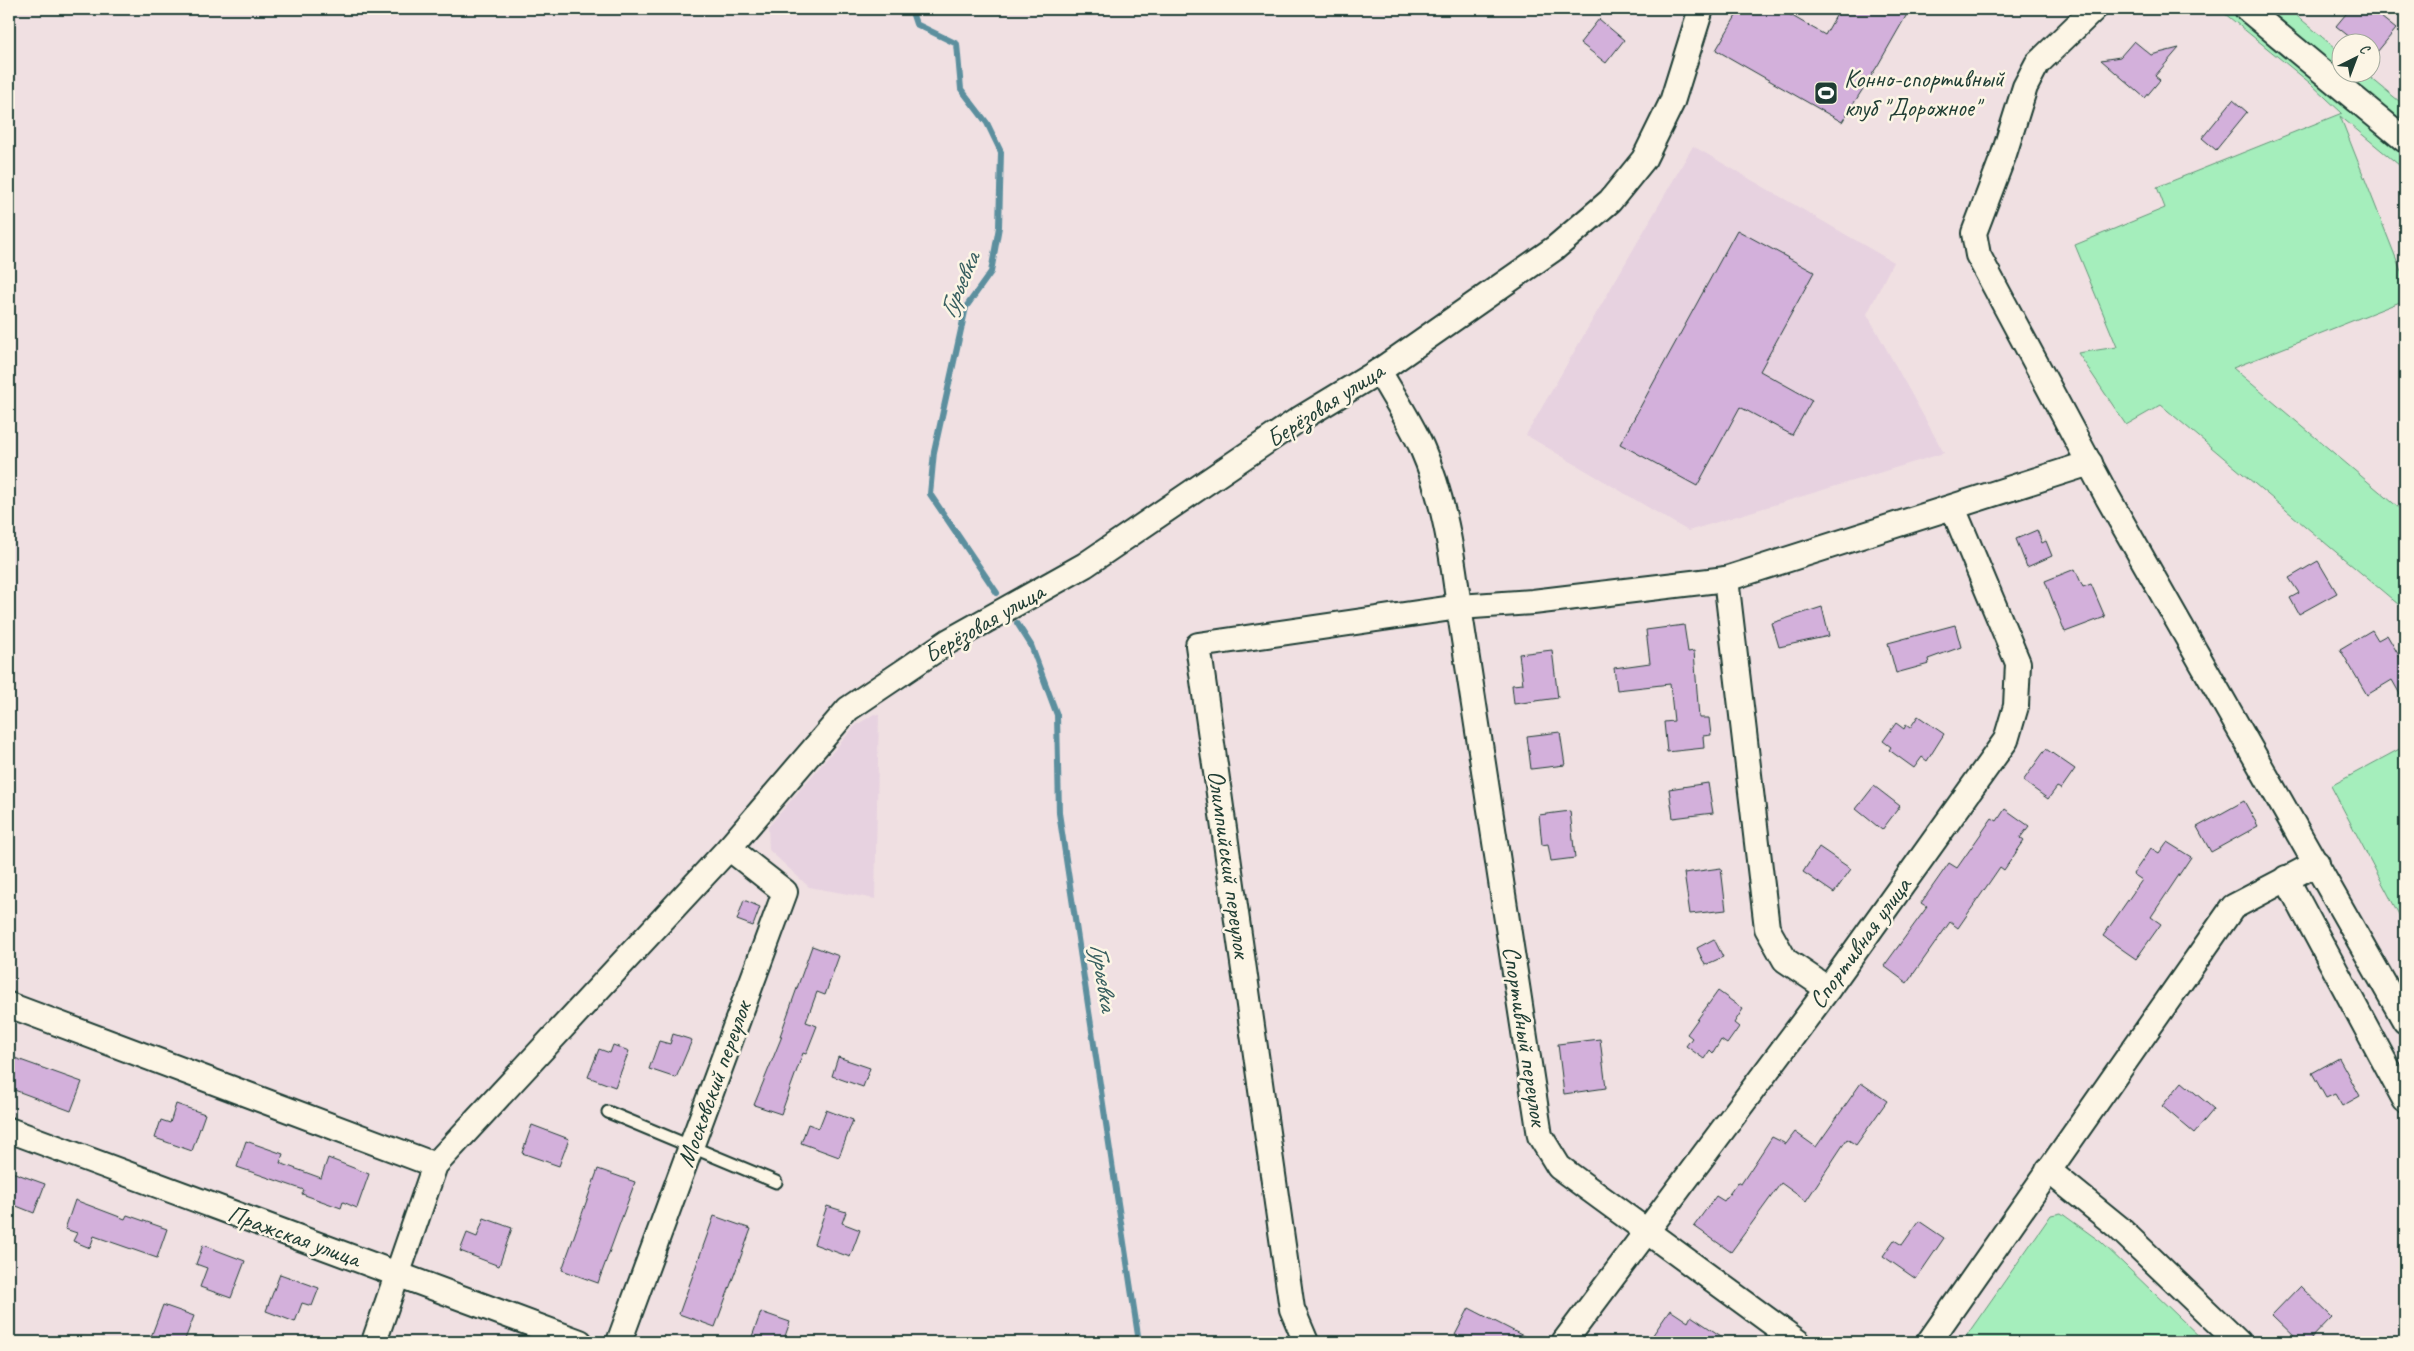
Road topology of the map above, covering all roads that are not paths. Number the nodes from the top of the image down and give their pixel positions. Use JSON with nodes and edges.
{"nodes":[{"id":1,"x":1701,"y":9,"type":"edge"},
{"id":2,"x":2094,"y":9,"type":"edge"},
{"id":3,"x":2247,"y":9,"type":"edge"},
{"id":4,"x":2405,"y":140,"type":"edge"},
{"id":5,"x":1379,"y":371,"type":"junction"},
{"id":6,"x":2090,"y":463,"type":"junction"},
{"id":7,"x":1953,"y":508,"type":"junction"},
{"id":8,"x":1726,"y":578,"type":"junction"},
{"id":9,"x":1459,"y":606,"type":"junction"},
{"id":10,"x":729,"y":848,"type":"junction"},
{"id":11,"x":2317,"y":863,"type":"junction"},
{"id":12,"x":2286,"y":878,"type":"junction"},
{"id":13,"x":1828,"y":989,"type":"junction"},
{"id":14,"x":9,"y":1005,"type":"edge"},
{"id":15,"x":2405,"y":1021,"type":"edge"},
{"id":16,"x":2405,"y":1100,"type":"edge"},
{"id":17,"x":608,"y":1112,"type":"dead end"},
{"id":18,"x":9,"y":1130,"type":"edge"},
{"id":19,"x":691,"y":1146,"type":"junction"},
{"id":20,"x":435,"y":1165,"type":"junction"},
{"id":21,"x":2048,"y":1170,"type":"junction"},
{"id":22,"x":776,"y":1182,"type":"dead end"},
{"id":23,"x":1646,"y":1230,"type":"junction"},
{"id":24,"x":398,"y":1274,"type":"junction"},
{"id":25,"x":374,"y":1342,"type":"edge"},
{"id":26,"x":580,"y":1342,"type":"edge"},
{"id":27,"x":619,"y":1342,"type":"edge"},
{"id":28,"x":1306,"y":1342,"type":"edge"},
{"id":29,"x":1564,"y":1342,"type":"edge"},
{"id":30,"x":1798,"y":1342,"type":"edge"},
{"id":31,"x":1929,"y":1342,"type":"edge"},
{"id":32,"x":2238,"y":1342,"type":"edge"}],
"edges":[{"from":1,"to":5,"type":"street","name":"Берёзовая улица"},
{"from":2,"to":6,"type":"street"},
{"from":3,"to":4,"type":"street"},
{"from":5,"to":9,"type":"street","name":"Спортивный переулок"},
{"from":5,"to":10,"type":"street","name":"Берёзовая улица"},
{"from":6,"to":7,"type":"street"},
{"from":6,"to":11,"type":"street"},
{"from":7,"to":8,"type":"street"},
{"from":7,"to":13,"type":"street","name":"Спортивная улица"},
{"from":8,"to":9,"type":"street"},
{"from":8,"to":13,"type":"street"},
{"from":9,"to":23,"type":"street","name":"Спортивный переулок"},
{"from":9,"to":28,"type":"street","name":"Олимпийский переулок"},
{"from":10,"to":19,"type":"street","name":"Московский переулок"},
{"from":10,"to":20,"type":"street","name":"Берёзовая улица"},
{"from":11,"to":12,"type":"street"},
{"from":11,"to":15,"type":"street"},
{"from":12,"to":16,"type":"street"},
{"from":12,"to":21,"type":"street"},
{"from":13,"to":23,"type":"street","name":"Спортивная улица"},
{"from":14,"to":20,"type":"street"},
{"from":17,"to":19,"type":"lane"},
{"from":18,"to":24,"type":"street","name":"Пражская улица"},
{"from":19,"to":22,"type":"lane"},
{"from":19,"to":27,"type":"street","name":"Московский переулок"},
{"from":20,"to":24,"type":"street"},
{"from":21,"to":31,"type":"street"},
{"from":21,"to":32,"type":"street"},
{"from":23,"to":29,"type":"street","name":"Спортивная улица"},
{"from":23,"to":30,"type":"street","name":"Спортивный переулок"},
{"from":24,"to":25,"type":"street"},
{"from":24,"to":26,"type":"street","name":"Пражская улица"}]}
